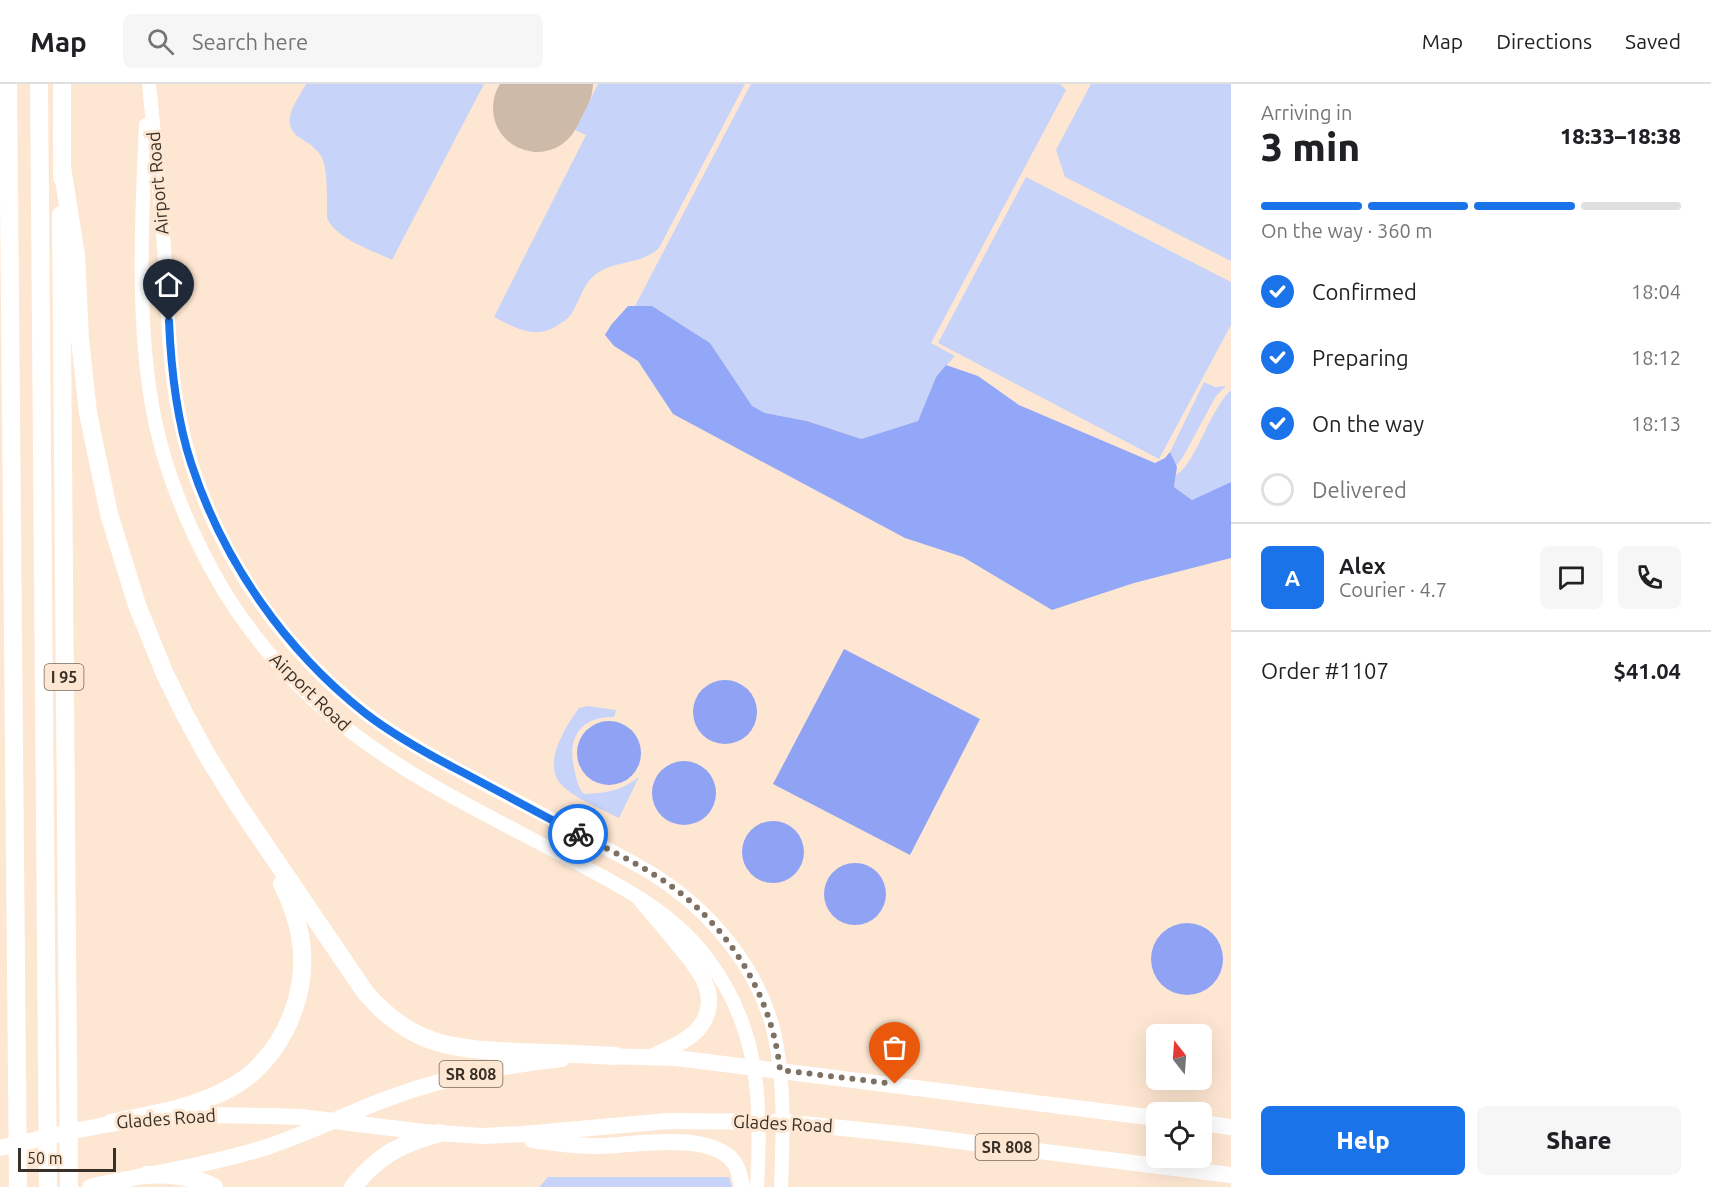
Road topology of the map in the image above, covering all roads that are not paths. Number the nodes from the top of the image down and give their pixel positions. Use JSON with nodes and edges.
{"nodes":[{"id":1,"x":8,"y":84,"type":"edge"},
{"id":2,"x":39,"y":84,"type":"edge"},
{"id":3,"x":62,"y":84,"type":"edge"},
{"id":4,"x":149,"y":84,"type":"edge"},
{"id":5,"x":63,"y":167,"type":"junction"},
{"id":6,"x":268,"y":851,"type":"junction"},
{"id":7,"x":641,"y":900,"type":"junction"},
{"id":8,"x":615,"y":1056,"type":"junction"},
{"id":9,"x":652,"y":1057,"type":"junction"},
{"id":10,"x":754,"y":1068,"type":"junction"},
{"id":11,"x":780,"y":1070,"type":"junction"},
{"id":12,"x":1146,"y":1117,"type":"edge"},
{"id":13,"x":334,"y":1121,"type":"junction"},
{"id":14,"x":759,"y":1121,"type":"junction"},
{"id":15,"x":783,"y":1122,"type":"junction"},
{"id":16,"x":111,"y":1123,"type":"junction"},
{"id":17,"x":1212,"y":1124,"type":"edge"},
{"id":18,"x":1231,"y":1127,"type":"edge"},
{"id":19,"x":440,"y":1133,"type":"junction"},
{"id":20,"x":505,"y":1135,"type":"junction"},
{"id":21,"x":0,"y":1148,"type":"edge"},
{"id":22,"x":147,"y":1175,"type":"junction"},
{"id":23,"x":1231,"y":1175,"type":"edge"},
{"id":24,"x":18,"y":1187,"type":"edge"},
{"id":25,"x":48,"y":1187,"type":"edge"},
{"id":26,"x":69,"y":1187,"type":"edge"},
{"id":27,"x":90,"y":1187,"type":"edge"},
{"id":28,"x":214,"y":1187,"type":"edge"},
{"id":29,"x":353,"y":1187,"type":"edge"},
{"id":30,"x":742,"y":1187,"type":"edge"},
{"id":31,"x":757,"y":1187,"type":"edge"},
{"id":32,"x":781,"y":1187,"type":"edge"}],
"edges":[{"from":1,"to":24,"type":"highway"},
{"from":2,"to":25,"type":"highway"},
{"from":3,"to":5,"type":"highway","number":"I 95"},
{"from":4,"to":7,"type":"street","name":"Airport Road"},
{"from":4,"to":11,"type":"street","name":"Airport Road"},
{"from":5,"to":6,"type":"highway"},
{"from":5,"to":26,"type":"highway","number":"I 95"},
{"from":6,"to":8,"type":"highway"},
{"from":6,"to":16,"type":"highway"},
{"from":7,"to":9,"type":"main road"},
{"from":7,"to":10,"type":"street","name":"Airport Road"},
{"from":8,"to":9,"type":"main road","name":"Glades Road","number":"SR 808"},
{"from":8,"to":13,"type":"main road","name":"Glades Road","number":"SR 808"},
{"from":9,"to":10,"type":"main road","name":"Glades Road","number":"SR 808"},
{"from":10,"to":11,"type":"main road","name":"Glades Road","number":"SR 808"},
{"from":10,"to":14,"type":"street","name":"Airport Road"},
{"from":11,"to":12,"type":"main road","name":"Glades Road","number":"SR 808"},
{"from":11,"to":15,"type":"street","name":"Airport Road"},
{"from":13,"to":16,"type":"main road","name":"Glades Road","number":"SR 808"},
{"from":13,"to":19,"type":"main road","name":"Glades Road","number":"SR 808"},
{"from":13,"to":22,"type":"main road","name":"Glades Road","number":"SR 808"},
{"from":14,"to":15,"type":"main road","name":"Glades Road","number":"SR 808"},
{"from":14,"to":20,"type":"main road","name":"Glades Road","number":"SR 808"},
{"from":14,"to":31,"type":"street","name":"Airport Road"},
{"from":15,"to":23,"type":"main road","name":"Glades Road","number":"SR 808"},
{"from":15,"to":32,"type":"street","name":"Airport Road"},
{"from":16,"to":21,"type":"main road","name":"Glades Road","number":"SR 808"},
{"from":17,"to":18,"type":"main road"},
{"from":19,"to":20,"type":"main road","name":"Glades Road","number":"SR 808"},
{"from":19,"to":29,"type":"highway"},
{"from":20,"to":30,"type":"main road"},
{"from":22,"to":27,"type":"main road","name":"Glades Road","number":"SR 808"},
{"from":22,"to":28,"type":"highway"}]}
